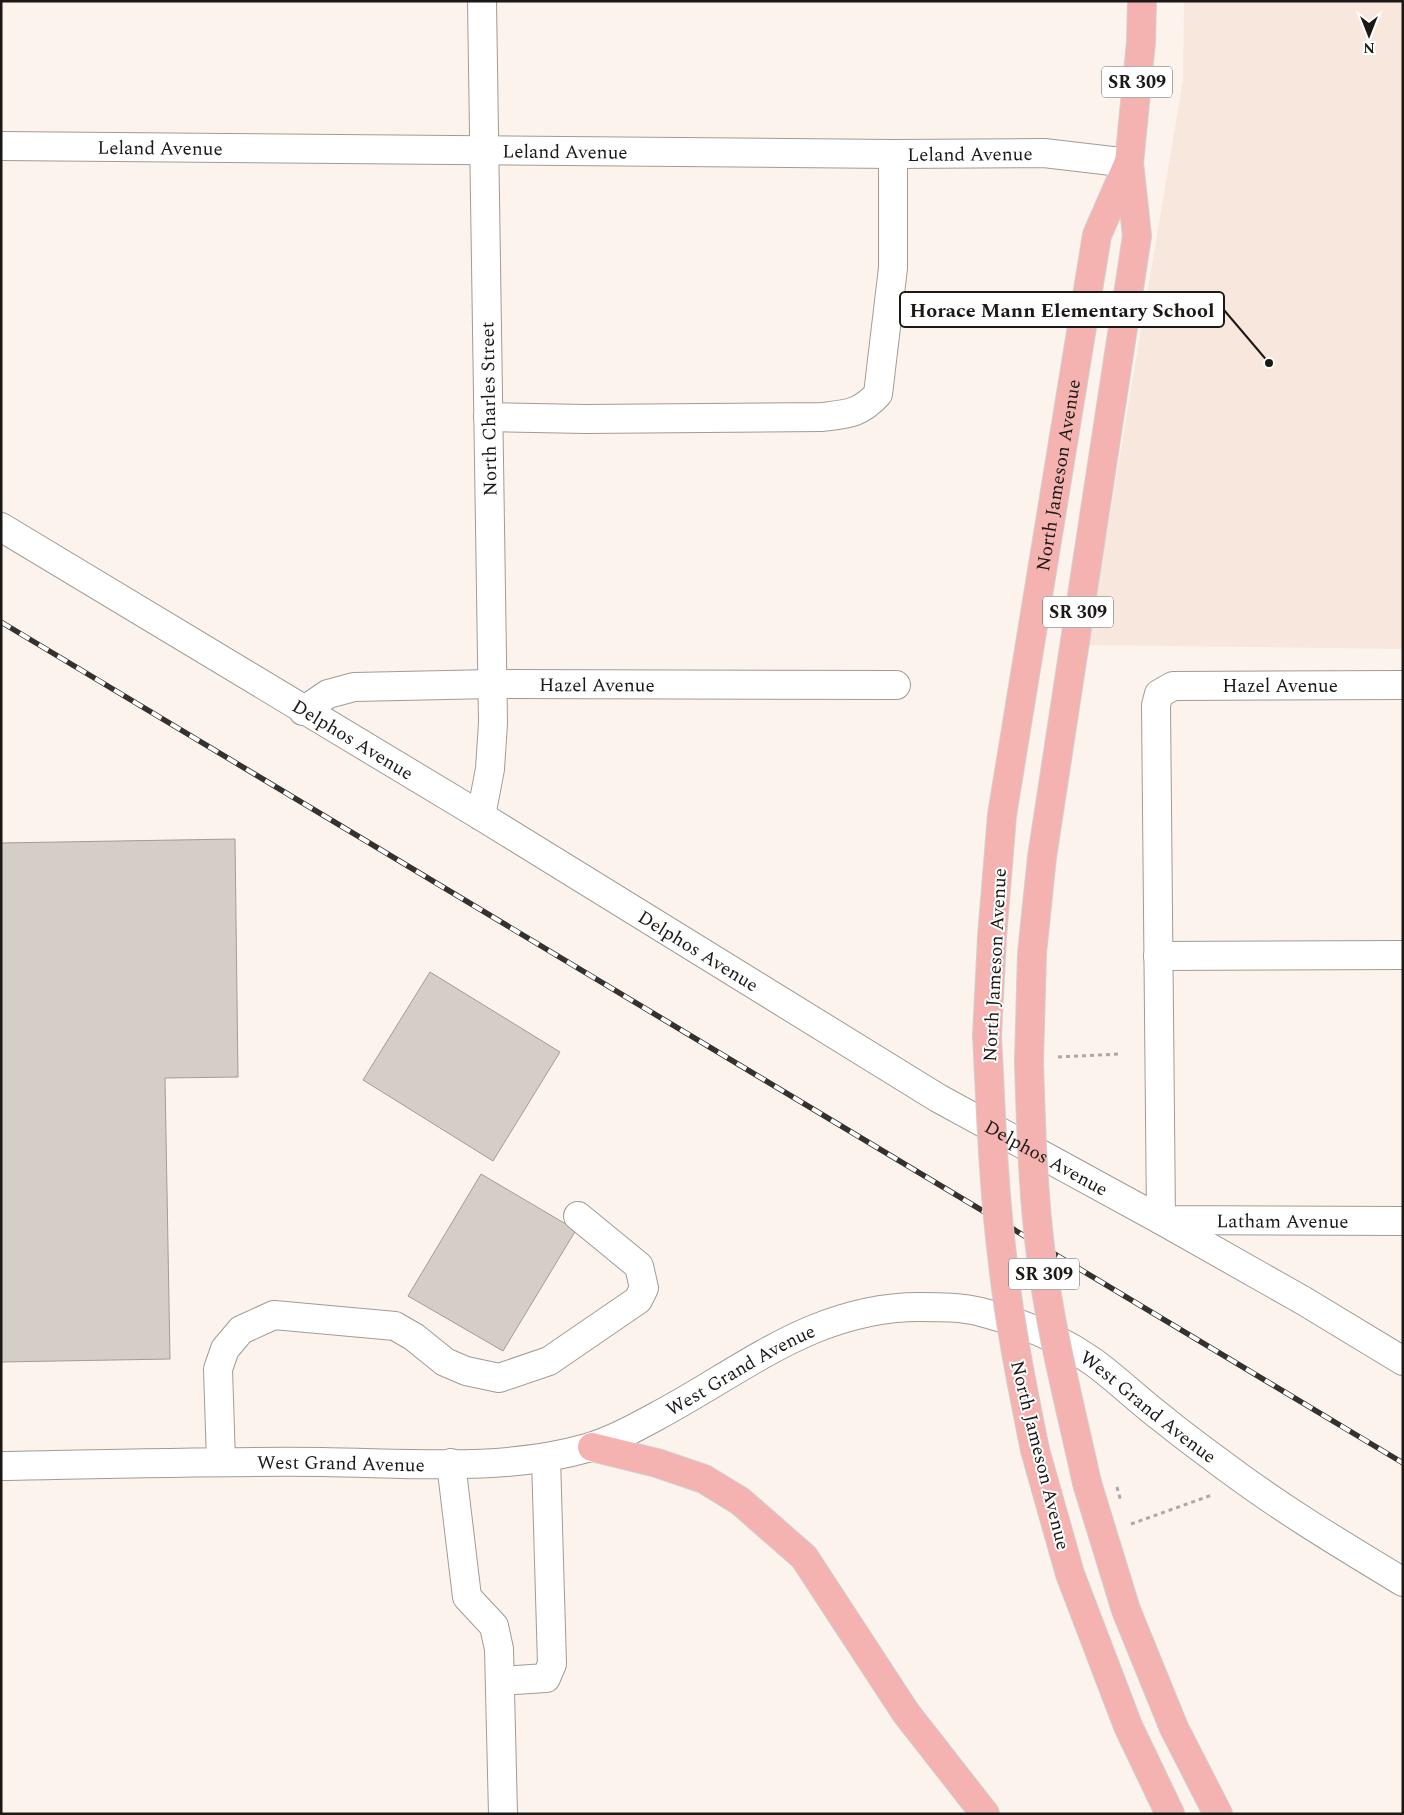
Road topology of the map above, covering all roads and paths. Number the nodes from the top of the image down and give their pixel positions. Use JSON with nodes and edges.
{"nodes":[{"id":1,"x":482,"y":1,"type":"edge"},
{"id":2,"x":1142,"y":1,"type":"edge"},
{"id":3,"x":1,"y":146,"type":"edge"},
{"id":4,"x":484,"y":150,"type":"junction"},
{"id":5,"x":893,"y":154,"type":"junction"},
{"id":6,"x":1129,"y":163,"type":"junction"},
{"id":7,"x":488,"y":417,"type":"junction"},
{"id":8,"x":1,"y":527,"type":"edge"},
{"id":9,"x":492,"y":684,"type":"junction"},
{"id":10,"x":896,"y":685,"type":"dead end"},
{"id":11,"x":1403,"y":685,"type":"edge"},
{"id":12,"x":303,"y":711,"type":"junction"},
{"id":13,"x":481,"y":816,"type":"junction"},
{"id":14,"x":1403,"y":955,"type":"edge"},
{"id":15,"x":1158,"y":956,"type":"junction"},
{"id":16,"x":1120,"y":1054,"type":"dead end"},
{"id":17,"x":1058,"y":1066,"type":"dead end"},
{"id":18,"x":578,"y":1216,"type":"dead end"},
{"id":19,"x":1161,"y":1220,"type":"junction"},
{"id":20,"x":1403,"y":1221,"type":"edge"},
{"id":21,"x":1403,"y":1362,"type":"edge"},
{"id":22,"x":592,"y":1447,"type":"junction"},
{"id":23,"x":546,"y":1458,"type":"junction"},
{"id":24,"x":221,"y":1462,"type":"junction"},
{"id":25,"x":451,"y":1463,"type":"junction"},
{"id":26,"x":1,"y":1466,"type":"edge"},
{"id":27,"x":1116,"y":1484,"type":"dead end"},
{"id":28,"x":1201,"y":1498,"type":"dead end"},
{"id":29,"x":1121,"y":1502,"type":"dead end"},
{"id":30,"x":1132,"y":1524,"type":"dead end"},
{"id":31,"x":1403,"y":1582,"type":"edge"},
{"id":32,"x":500,"y":1681,"type":"junction"},
{"id":33,"x":503,"y":1814,"type":"edge"},
{"id":34,"x":985,"y":1814,"type":"edge"},
{"id":35,"x":1170,"y":1814,"type":"edge"},
{"id":36,"x":1218,"y":1814,"type":"edge"}],
"edges":[{"from":1,"to":4,"type":"street","name":"North Charles Street"},
{"from":2,"to":6,"type":"main road","name":"North Jameson Avenue","number":"SR 309"},
{"from":3,"to":4,"type":"street","name":"Leland Avenue"},
{"from":4,"to":5,"type":"street","name":"Leland Avenue"},
{"from":4,"to":7,"type":"street","name":"North Charles Street"},
{"from":5,"to":6,"type":"street","name":"Leland Avenue"},
{"from":5,"to":7,"type":"street"},
{"from":6,"to":35,"type":"main road","name":"North Jameson Avenue","number":"SR 309","bridge":true},
{"from":6,"to":36,"type":"main road","name":"North Jameson Avenue","number":"SR 309","bridge":true},
{"from":7,"to":9,"type":"street","name":"North Charles Street"},
{"from":8,"to":12,"type":"street","name":"Delphos Avenue"},
{"from":9,"to":10,"type":"street","name":"Hazel Avenue"},
{"from":9,"to":12,"type":"street","name":"Hazel Avenue"},
{"from":9,"to":13,"type":"street","name":"North Charles Street"},
{"from":11,"to":15,"type":"street","name":"Hazel Avenue"},
{"from":12,"to":13,"type":"street","name":"Delphos Avenue"},
{"from":13,"to":19,"type":"street","name":"Delphos Avenue"},
{"from":14,"to":15,"type":"street"},
{"from":15,"to":19,"type":"street"},
{"from":16,"to":17,"type":"path"},
{"from":18,"to":24,"type":"street"},
{"from":19,"to":20,"type":"street","name":"Latham Avenue"},
{"from":19,"to":21,"type":"street","name":"Delphos Avenue"},
{"from":22,"to":23,"type":"street","name":"West Grand Avenue"},
{"from":22,"to":31,"type":"street","name":"West Grand Avenue"},
{"from":22,"to":34,"type":"main road"},
{"from":23,"to":25,"type":"street","name":"West Grand Avenue"},
{"from":23,"to":32,"type":"street"},
{"from":24,"to":25,"type":"street","name":"West Grand Avenue"},
{"from":24,"to":26,"type":"street","name":"West Grand Avenue"},
{"from":25,"to":32,"type":"street"},
{"from":27,"to":29,"type":"path","bridge":true},
{"from":28,"to":30,"type":"path"},
{"from":32,"to":33,"type":"street"}]}
